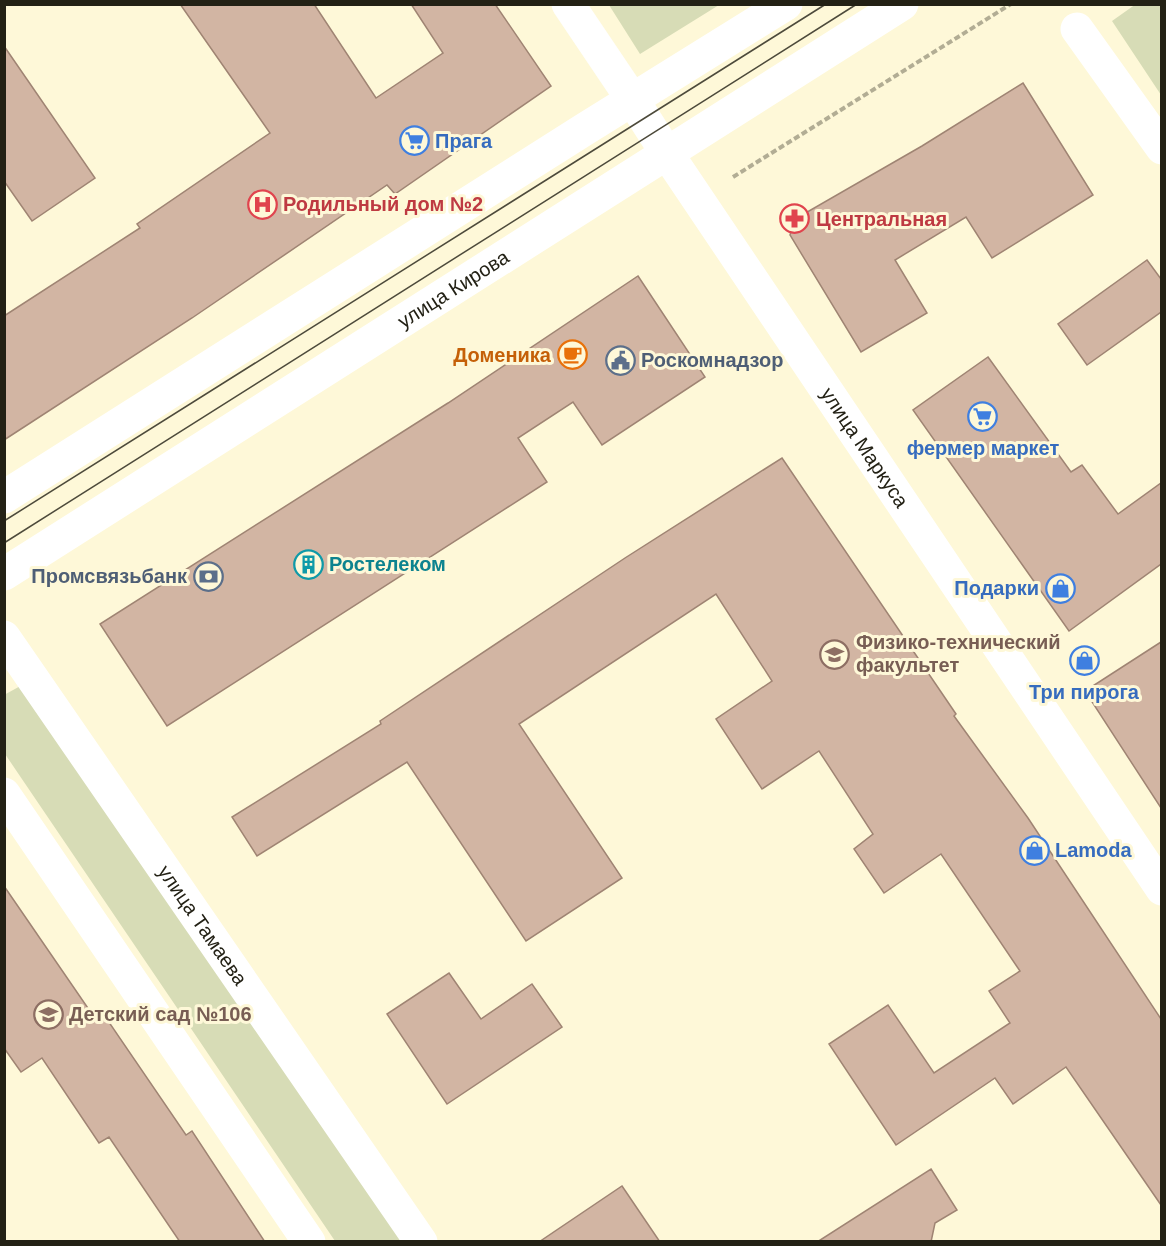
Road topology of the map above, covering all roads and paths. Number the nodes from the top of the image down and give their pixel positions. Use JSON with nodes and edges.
{"nodes":[{"id":1,"x":568,"y":4,"type":"edge"},
{"id":2,"x":786,"y":4,"type":"edge"},
{"id":3,"x":902,"y":4,"type":"edge"},
{"id":4,"x":1011,"y":4,"type":"edge"},
{"id":5,"x":1077,"y":29,"type":"dead end"},
{"id":6,"x":632,"y":99,"type":"junction"},
{"id":7,"x":1161,"y":148,"type":"edge"},
{"id":8,"x":666,"y":152,"type":"junction"},
{"id":9,"x":734,"y":177,"type":"dead end"},
{"id":10,"x":4,"y":497,"type":"edge"},
{"id":11,"x":4,"y":574,"type":"edge"},
{"id":12,"x":4,"y":637,"type":"edge"},
{"id":13,"x":4,"y":794,"type":"edge"},
{"id":14,"x":1161,"y":889,"type":"edge"},
{"id":15,"x":309,"y":1242,"type":"edge"},
{"id":16,"x":422,"y":1242,"type":"edge"}],
"edges":[{"from":1,"to":6,"type":"street","name":"улица Маркуса"},
{"from":2,"to":6,"type":"street"},
{"from":3,"to":8,"type":"street","name":"улица Кирова"},
{"from":4,"to":9,"type":"path"},
{"from":5,"to":7,"type":"street"},
{"from":6,"to":8,"type":"street","name":"улица Маркуса"},
{"from":6,"to":10,"type":"street"},
{"from":8,"to":11,"type":"street","name":"улица Кирова"},
{"from":8,"to":14,"type":"street","name":"улица Маркуса"},
{"from":12,"to":16,"type":"street","name":"улица Тамаева"},
{"from":13,"to":15,"type":"street"}]}
